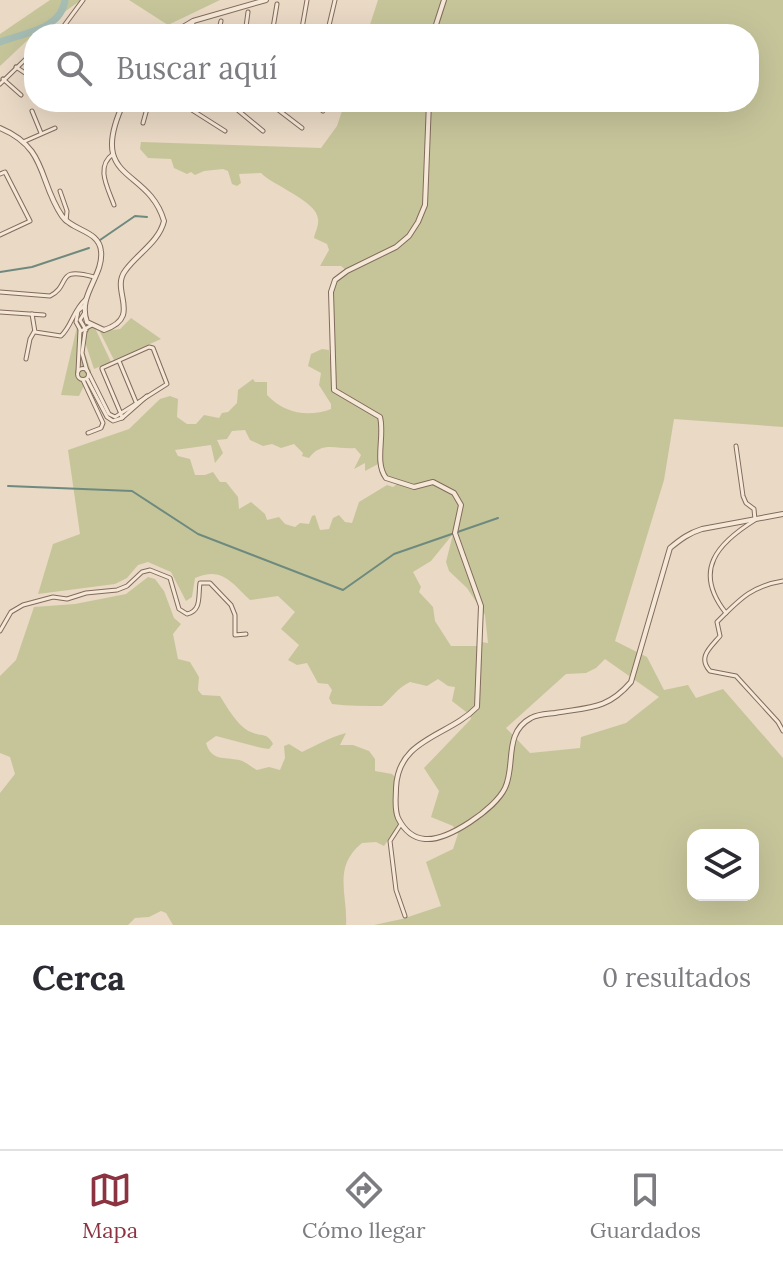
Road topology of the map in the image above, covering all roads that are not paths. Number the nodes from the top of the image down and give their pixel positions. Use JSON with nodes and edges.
{"nodes":[{"id":1,"x":83,"y":0,"type":"edge"},
{"id":2,"x":266,"y":0,"type":"edge"},
{"id":3,"x":307,"y":0,"type":"edge"},
{"id":4,"x":335,"y":0,"type":"edge"},
{"id":5,"x":444,"y":0,"type":"edge"},
{"id":6,"x":277,"y":4,"type":"dead end"},
{"id":7,"x":248,"y":12,"type":"dead end"},
{"id":8,"x":193,"y":21,"type":"junction"},
{"id":9,"x":221,"y":21,"type":"dead end"},
{"id":10,"x":65,"y":24,"type":"edge"},
{"id":11,"x":188,"y":24,"type":"edge"},
{"id":12,"x":193,"y":24,"type":"edge"},
{"id":13,"x":220,"y":24,"type":"edge"},
{"id":14,"x":246,"y":24,"type":"edge"},
{"id":15,"x":274,"y":24,"type":"edge"},
{"id":16,"x":303,"y":24,"type":"edge"},
{"id":17,"x":329,"y":24,"type":"edge"},
{"id":18,"x":436,"y":24,"type":"edge"},
{"id":19,"x":24,"y":60,"type":"edge"},
{"id":20,"x":16,"y":67,"type":"junction"},
{"id":21,"x":24,"y":72,"type":"edge"},
{"id":22,"x":3,"y":79,"type":"junction"},
{"id":23,"x":0,"y":84,"type":"edge"},
{"id":24,"x":21,"y":95,"type":"dead end"},
{"id":25,"x":32,"y":112,"type":"edge"},
{"id":26,"x":120,"y":112,"type":"edge"},
{"id":27,"x":146,"y":112,"type":"edge"},
{"id":28,"x":197,"y":112,"type":"edge"},
{"id":29,"x":240,"y":112,"type":"edge"},
{"id":30,"x":281,"y":112,"type":"edge"},
{"id":31,"x":429,"y":112,"type":"edge"},
{"id":32,"x":143,"y":123,"type":"dead end"},
{"id":33,"x":0,"y":128,"type":"edge"},
{"id":34,"x":55,"y":128,"type":"dead end"},
{"id":35,"x":302,"y":128,"type":"dead end"},
{"id":36,"x":225,"y":131,"type":"dead end"},
{"id":37,"x":263,"y":131,"type":"dead end"},
{"id":38,"x":41,"y":133,"type":"junction"},
{"id":39,"x":23,"y":142,"type":"junction"},
{"id":40,"x":113,"y":154,"type":"junction"},
{"id":41,"x":0,"y":174,"type":"edge"},
{"id":42,"x":60,"y":191,"type":"dead end"},
{"id":43,"x":114,"y":205,"type":"dead end"},
{"id":44,"x":66,"y":221,"type":"junction"},
{"id":45,"x":0,"y":235,"type":"edge"},
{"id":46,"x":94,"y":277,"type":"junction"},
{"id":47,"x":0,"y":292,"type":"edge"},
{"id":48,"x":86,"y":299,"type":"junction"},
{"id":49,"x":84,"y":309,"type":"junction"},
{"id":50,"x":0,"y":312,"type":"edge"},
{"id":51,"x":32,"y":314,"type":"junction"},
{"id":52,"x":44,"y":315,"type":"dead end"},
{"id":53,"x":92,"y":325,"type":"junction"},
{"id":54,"x":84,"y":330,"type":"junction"},
{"id":55,"x":35,"y":332,"type":"junction"},
{"id":56,"x":26,"y":359,"type":"dead end"},
{"id":57,"x":118,"y":360,"type":"junction"},
{"id":58,"x":78,"y":371,"type":"junction"},
{"id":59,"x":86,"y":376,"type":"junction"},
{"id":60,"x":137,"y":405,"type":"junction"},
{"id":61,"x":122,"y":416,"type":"junction"},
{"id":62,"x":88,"y":433,"type":"dead end"},
{"id":63,"x":736,"y":446,"type":"dead end"},
{"id":64,"x":783,"y":514,"type":"edge"},
{"id":65,"x":755,"y":520,"type":"junction"},
{"id":66,"x":783,"y":581,"type":"edge"},
{"id":67,"x":726,"y":613,"type":"junction"},
{"id":68,"x":0,"y":631,"type":"edge"},
{"id":69,"x":246,"y":634,"type":"dead end"},
{"id":70,"x":783,"y":731,"type":"edge"},
{"id":71,"x":401,"y":824,"type":"junction"},
{"id":72,"x":405,"y":916,"type":"dead end"}],
"edges":[{"from":1,"to":10,"type":"street"},
{"from":2,"to":8,"type":"street"},
{"from":3,"to":16,"type":"street"},
{"from":4,"to":17,"type":"street"},
{"from":5,"to":18,"type":"street"},
{"from":6,"to":15,"type":"street"},
{"from":7,"to":14,"type":"street"},
{"from":8,"to":11,"type":"street"},
{"from":8,"to":12,"type":"street"},
{"from":9,"to":13,"type":"street"},
{"from":19,"to":20,"type":"street"},
{"from":20,"to":21,"type":"street"},
{"from":20,"to":22,"type":"street"},
{"from":22,"to":23,"type":"street"},
{"from":22,"to":24,"type":"street"},
{"from":25,"to":38,"type":"street"},
{"from":26,"to":40,"type":"street"},
{"from":27,"to":32,"type":"street"},
{"from":28,"to":36,"type":"street"},
{"from":29,"to":37,"type":"street"},
{"from":30,"to":35,"type":"street"},
{"from":31,"to":71,"type":"street"},
{"from":33,"to":39,"type":"street"},
{"from":34,"to":38,"type":"street"},
{"from":38,"to":39,"type":"street"},
{"from":39,"to":44,"type":"street"},
{"from":40,"to":43,"type":"street"},
{"from":40,"to":53,"type":"street"},
{"from":41,"to":45,"type":"street"},
{"from":42,"to":44,"type":"street"},
{"from":44,"to":46,"type":"street"},
{"from":46,"to":47,"type":"street"},
{"from":46,"to":48,"type":"street"},
{"from":48,"to":49,"type":"street"},
{"from":48,"to":55,"type":"street"},
{"from":49,"to":53,"type":"street"},
{"from":49,"to":54,"type":"street"},
{"from":50,"to":51,"type":"street"},
{"from":51,"to":52,"type":"street"},
{"from":51,"to":55,"type":"street"},
{"from":53,"to":54,"type":"street"},
{"from":54,"to":58,"type":"street"},
{"from":54,"to":59,"type":"street"},
{"from":55,"to":56,"type":"street"},
{"from":57,"to":60,"type":"street"},
{"from":57,"to":60,"type":"street"},
{"from":57,"to":61,"type":"street"},
{"from":58,"to":59,"type":"street"},
{"from":58,"to":59,"type":"street"},
{"from":59,"to":61,"type":"street"},
{"from":59,"to":62,"type":"street"},
{"from":60,"to":61,"type":"street"},
{"from":63,"to":65,"type":"street"},
{"from":64,"to":65,"type":"street"},
{"from":65,"to":67,"type":"street"},
{"from":65,"to":71,"type":"street"},
{"from":66,"to":67,"type":"street"},
{"from":67,"to":70,"type":"street"},
{"from":68,"to":69,"type":"street"},
{"from":71,"to":72,"type":"street"}]}
